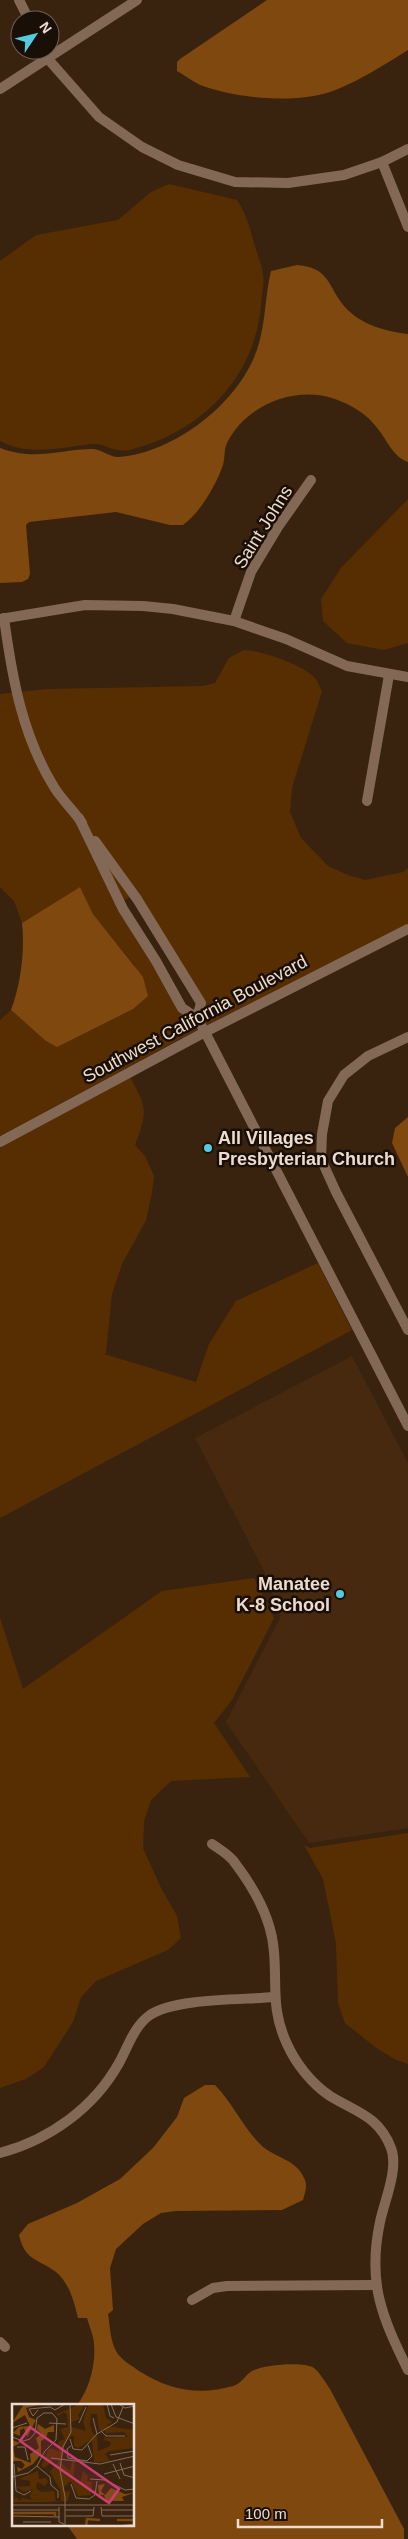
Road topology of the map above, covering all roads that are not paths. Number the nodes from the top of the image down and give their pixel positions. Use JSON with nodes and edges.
{"nodes":[{"id":1,"x":137,"y":0,"type":"edge"},
{"id":2,"x":60,"y":46,"type":"edge"},
{"id":3,"x":38,"y":60,"type":"edge"},
{"id":4,"x":49,"y":60,"type":"edge"},
{"id":5,"x":0,"y":89,"type":"edge"},
{"id":6,"x":408,"y":149,"type":"edge"},
{"id":7,"x":382,"y":162,"type":"junction"},
{"id":8,"x":408,"y":227,"type":"edge"},
{"id":9,"x":311,"y":480,"type":"dead end"},
{"id":10,"x":2,"y":618,"type":"edge"},
{"id":11,"x":234,"y":620,"type":"junction"},
{"id":12,"x":389,"y":675,"type":"junction"},
{"id":13,"x":408,"y":677,"type":"edge"},
{"id":14,"x":368,"y":800,"type":"dead end"},
{"id":15,"x":79,"y":818,"type":"junction"},
{"id":16,"x":146,"y":912,"type":"junction"},
{"id":17,"x":131,"y":922,"type":"junction"},
{"id":18,"x":408,"y":929,"type":"edge"},
{"id":19,"x":197,"y":1018,"type":"junction"},
{"id":20,"x":205,"y":1032,"type":"junction"},
{"id":21,"x":408,"y":1037,"type":"edge"},
{"id":22,"x":0,"y":1142,"type":"edge"},
{"id":23,"x":408,"y":1330,"type":"edge"},
{"id":24,"x":408,"y":1426,"type":"edge"},
{"id":25,"x":212,"y":1844,"type":"dead end"},
{"id":26,"x":274,"y":1997,"type":"junction"},
{"id":27,"x":0,"y":2152,"type":"edge"},
{"id":28,"x":375,"y":2286,"type":"junction"},
{"id":29,"x":192,"y":2300,"type":"dead end"},
{"id":30,"x":408,"y":2370,"type":"edge"}],
"edges":[{"from":1,"to":2,"type":"street"},
{"from":3,"to":5,"type":"street"},
{"from":4,"to":7,"type":"street"},
{"from":6,"to":7,"type":"street"},
{"from":7,"to":8,"type":"street"},
{"from":9,"to":11,"type":"street","name":"Saint Johns"},
{"from":10,"to":11,"type":"street"},
{"from":10,"to":15,"type":"street"},
{"from":11,"to":12,"type":"street"},
{"from":12,"to":13,"type":"street"},
{"from":12,"to":14,"type":"street"},
{"from":15,"to":16,"type":"street"},
{"from":15,"to":17,"type":"street"},
{"from":16,"to":17,"type":"street"},
{"from":16,"to":19,"type":"street"},
{"from":17,"to":19,"type":"street"},
{"from":18,"to":20,"type":"street","name":"Southwest California Boulevard"},
{"from":19,"to":20,"type":"street"},
{"from":20,"to":22,"type":"street","name":"Southwest California Boulevard"},
{"from":20,"to":24,"type":"street"},
{"from":21,"to":23,"type":"street"},
{"from":25,"to":26,"type":"street"},
{"from":26,"to":27,"type":"street"},
{"from":26,"to":28,"type":"street"},
{"from":28,"to":29,"type":"street"},
{"from":28,"to":30,"type":"street"}]}
